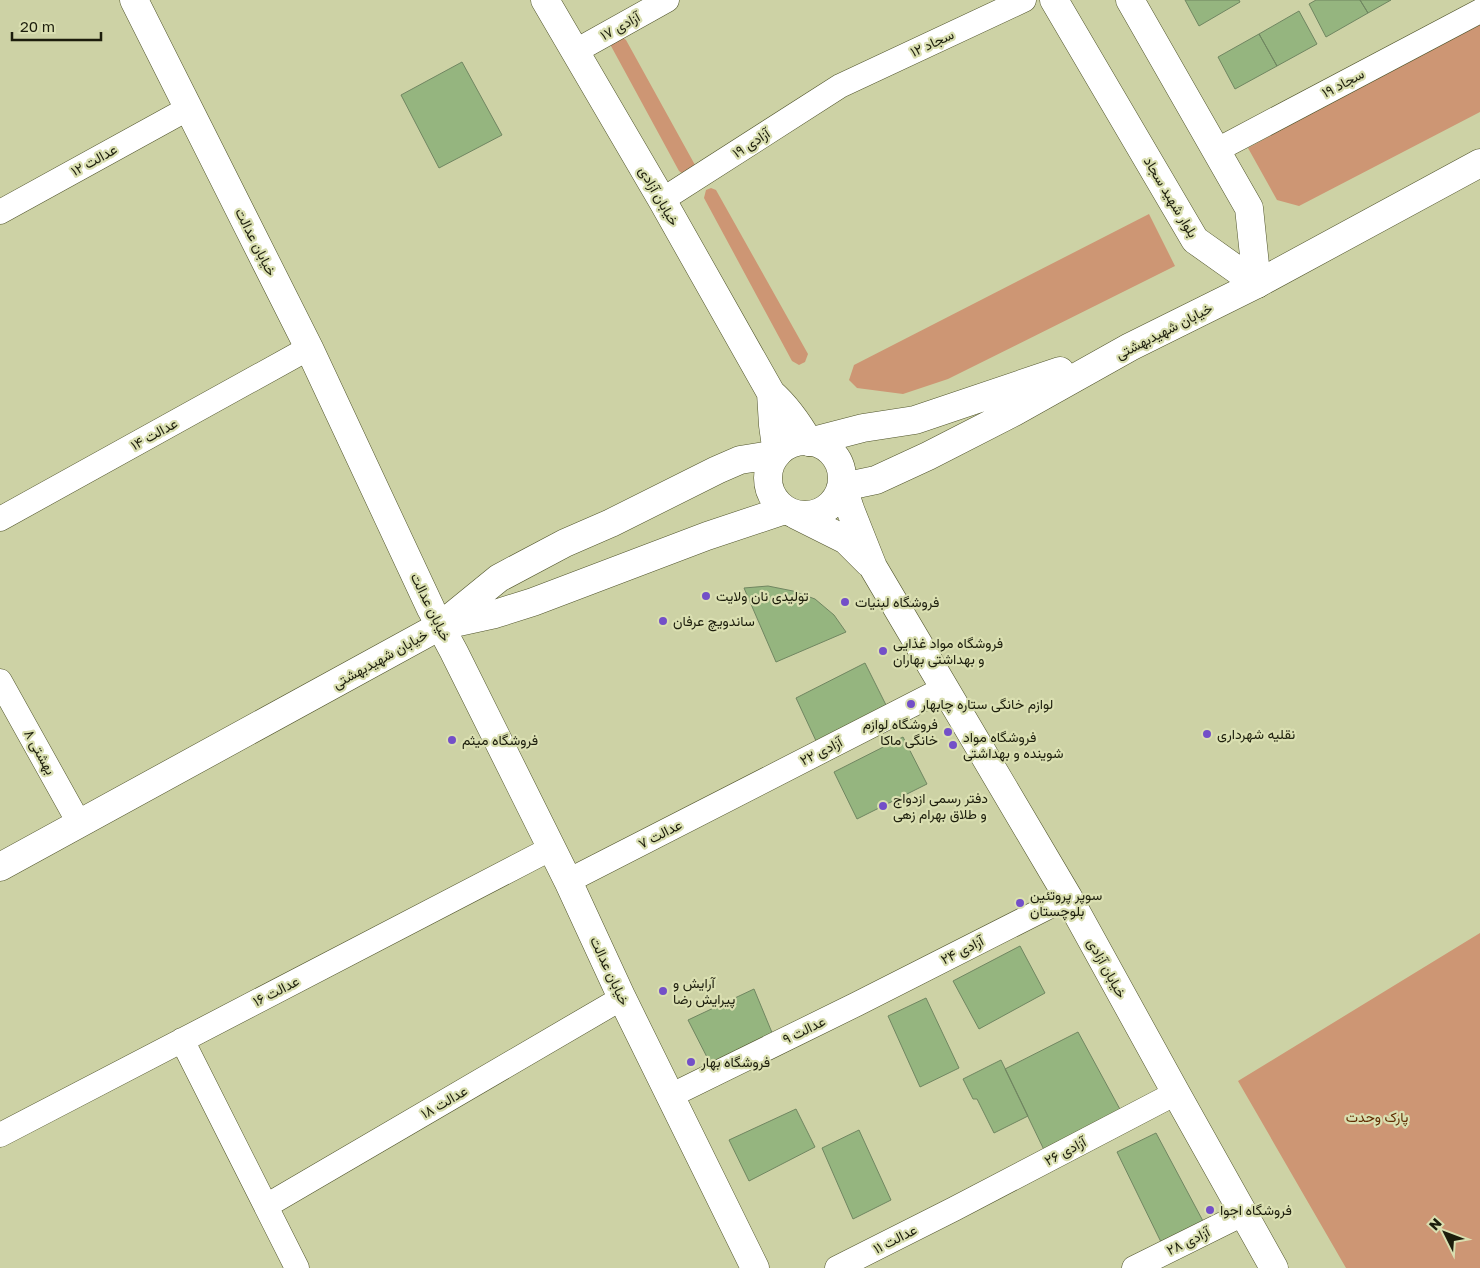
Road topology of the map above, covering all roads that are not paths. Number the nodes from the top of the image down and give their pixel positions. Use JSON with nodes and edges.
{"nodes":[{"id":1,"x":134,"y":0,"type":"edge"},
{"id":2,"x":545,"y":0,"type":"edge"},
{"id":3,"x":667,"y":0,"type":"edge"},
{"id":4,"x":1024,"y":0,"type":"edge"},
{"id":5,"x":1054,"y":0,"type":"edge"},
{"id":6,"x":1130,"y":0,"type":"edge"},
{"id":7,"x":1474,"y":14,"type":"edge"},
{"id":8,"x":574,"y":52,"type":"junction"},
{"id":9,"x":840,"y":86,"type":"joint"},
{"id":10,"x":189,"y":108,"type":"junction"},
{"id":11,"x":1217,"y":150,"type":"junction"},
{"id":12,"x":1479,"y":164,"type":"edge"},
{"id":13,"x":662,"y":200,"type":"junction"},
{"id":14,"x":0,"y":212,"type":"edge"},
{"id":15,"x":1257,"y":284,"type":"junction"},
{"id":16,"x":1130,"y":347,"type":"junction"},
{"id":17,"x":309,"y":348,"type":"junction"},
{"id":18,"x":771,"y":393,"type":"junction"},
{"id":19,"x":810,"y":442,"type":"junction"},
{"id":20,"x":777,"y":454,"type":"junction"},
{"id":21,"x":842,"y":484,"type":"junction"},
{"id":22,"x":791,"y":512,"type":"junction"},
{"id":23,"x":0,"y":520,"type":"edge"},
{"id":24,"x":873,"y":567,"type":"junction"},
{"id":25,"x":440,"y":626,"type":"junction"},
{"id":26,"x":0,"y":681,"type":"edge"},
{"id":27,"x":945,"y":688,"type":"junction"},
{"id":28,"x":751,"y":787,"type":"joint"},
{"id":29,"x":80,"y":824,"type":"junction"},
{"id":30,"x":552,"y":848,"type":"junction"},
{"id":31,"x":0,"y":867,"type":"edge"},
{"id":32,"x":568,"y":881,"type":"junction"},
{"id":33,"x":1068,"y":897,"type":"junction"},
{"id":34,"x":622,"y":998,"type":"junction"},
{"id":35,"x":856,"y":1004,"type":"joint"},
{"id":36,"x":182,"y":1040,"type":"junction"},
{"id":37,"x":1176,"y":1093,"type":"junction"},
{"id":38,"x":670,"y":1096,"type":"junction"},
{"id":39,"x":0,"y":1135,"type":"edge"},
{"id":40,"x":266,"y":1206,"type":"junction"},
{"id":41,"x":954,"y":1210,"type":"joint"},
{"id":42,"x":1243,"y":1214,"type":"junction"},
{"id":43,"x":297,"y":1268,"type":"edge"},
{"id":44,"x":755,"y":1268,"type":"edge"},
{"id":45,"x":837,"y":1268,"type":"edge"},
{"id":46,"x":1134,"y":1268,"type":"edge"},
{"id":47,"x":1274,"y":1268,"type":"edge"}],
"edges":[{"from":1,"to":10,"type":"main road","name":"خیابان عدالت"},
{"from":2,"to":8,"type":"main road","name":"خیابان آزادی"},
{"from":3,"to":8,"type":"street","name":"آزادی ۱۷"},
{"from":4,"to":9,"type":"street","name":"سجاد ۱۲"},
{"from":5,"to":15,"type":"main road","name":"بلوار شهید سجاد"},
{"from":6,"to":11,"type":"main road"},
{"from":7,"to":11,"type":"street","name":"سجاد ۱۹"},
{"from":8,"to":13,"type":"main road","name":"خیابان آزادی"},
{"from":9,"to":13,"type":"street","name":"آزادی ۱۹"},
{"from":10,"to":14,"type":"street","name":"عدالت ۱۲"},
{"from":10,"to":17,"type":"main road","name":"خیابان عدالت"},
{"from":11,"to":15,"type":"main road"},
{"from":12,"to":15,"type":"main road","name":"خیابان شهیدبهشتی"},
{"from":13,"to":18,"type":"main road","name":"خیابان آزادی"},
{"from":15,"to":16,"type":"main road","name":"خیابان شهیدبهشتی"},
{"from":16,"to":19,"type":"main road"},
{"from":16,"to":21,"type":"main road","name":"خیابان شهیدبهشتی"},
{"from":17,"to":23,"type":"street","name":"عدالت ۱۴"},
{"from":17,"to":25,"type":"main road","name":"خیابان عدالت"},
{"from":18,"to":19,"type":"main road"},
{"from":18,"to":20,"type":"main road"},
{"from":19,"to":20,"type":"main road"},
{"from":19,"to":21,"type":"main road"},
{"from":20,"to":22,"type":"main road"},
{"from":20,"to":25,"type":"main road"},
{"from":21,"to":22,"type":"main road"},
{"from":21,"to":24,"type":"main road"},
{"from":22,"to":24,"type":"main road"},
{"from":22,"to":25,"type":"main road","name":"خیابان شهیدبهشتی"},
{"from":24,"to":27,"type":"main road","name":"خیابان آزادی"},
{"from":25,"to":29,"type":"main road","name":"خیابان شهیدبهشتی"},
{"from":25,"to":30,"type":"main road","name":"خیابان عدالت"},
{"from":26,"to":29,"type":"street","name":"بهشتی ۸"},
{"from":27,"to":28,"type":"street","name":"آزادی ۲۲"},
{"from":27,"to":33,"type":"main road","name":"خیابان آزادی"},
{"from":28,"to":32,"type":"street","name":"عدالت ۷"},
{"from":29,"to":31,"type":"main road","name":"خیابان شهیدبهشتی"},
{"from":30,"to":32,"type":"main road","name":"خیابان عدالت"},
{"from":30,"to":36,"type":"street","name":"عدالت ۱۶"},
{"from":32,"to":34,"type":"main road","name":"خیابان عدالت"},
{"from":33,"to":35,"type":"street","name":"آزادی ۲۴"},
{"from":33,"to":37,"type":"main road","name":"خیابان آزادی"},
{"from":34,"to":38,"type":"main road","name":"خیابان عدالت"},
{"from":34,"to":40,"type":"street","name":"عدالت ۱۸"},
{"from":35,"to":38,"type":"street","name":"عدالت ۹"},
{"from":36,"to":39,"type":"street","name":"عدالت ۱۶"},
{"from":36,"to":40,"type":"street"},
{"from":37,"to":41,"type":"street","name":"آزادی ۲۶"},
{"from":37,"to":42,"type":"main road","name":"خیابان آزادی"},
{"from":38,"to":44,"type":"main road","name":"خیابان عدالت"},
{"from":40,"to":43,"type":"street"},
{"from":41,"to":45,"type":"street","name":"عدالت ۱۱"},
{"from":42,"to":46,"type":"street","name":"آزادی ۲۸"},
{"from":42,"to":47,"type":"main road","name":"خیابان آزادی"}]}
